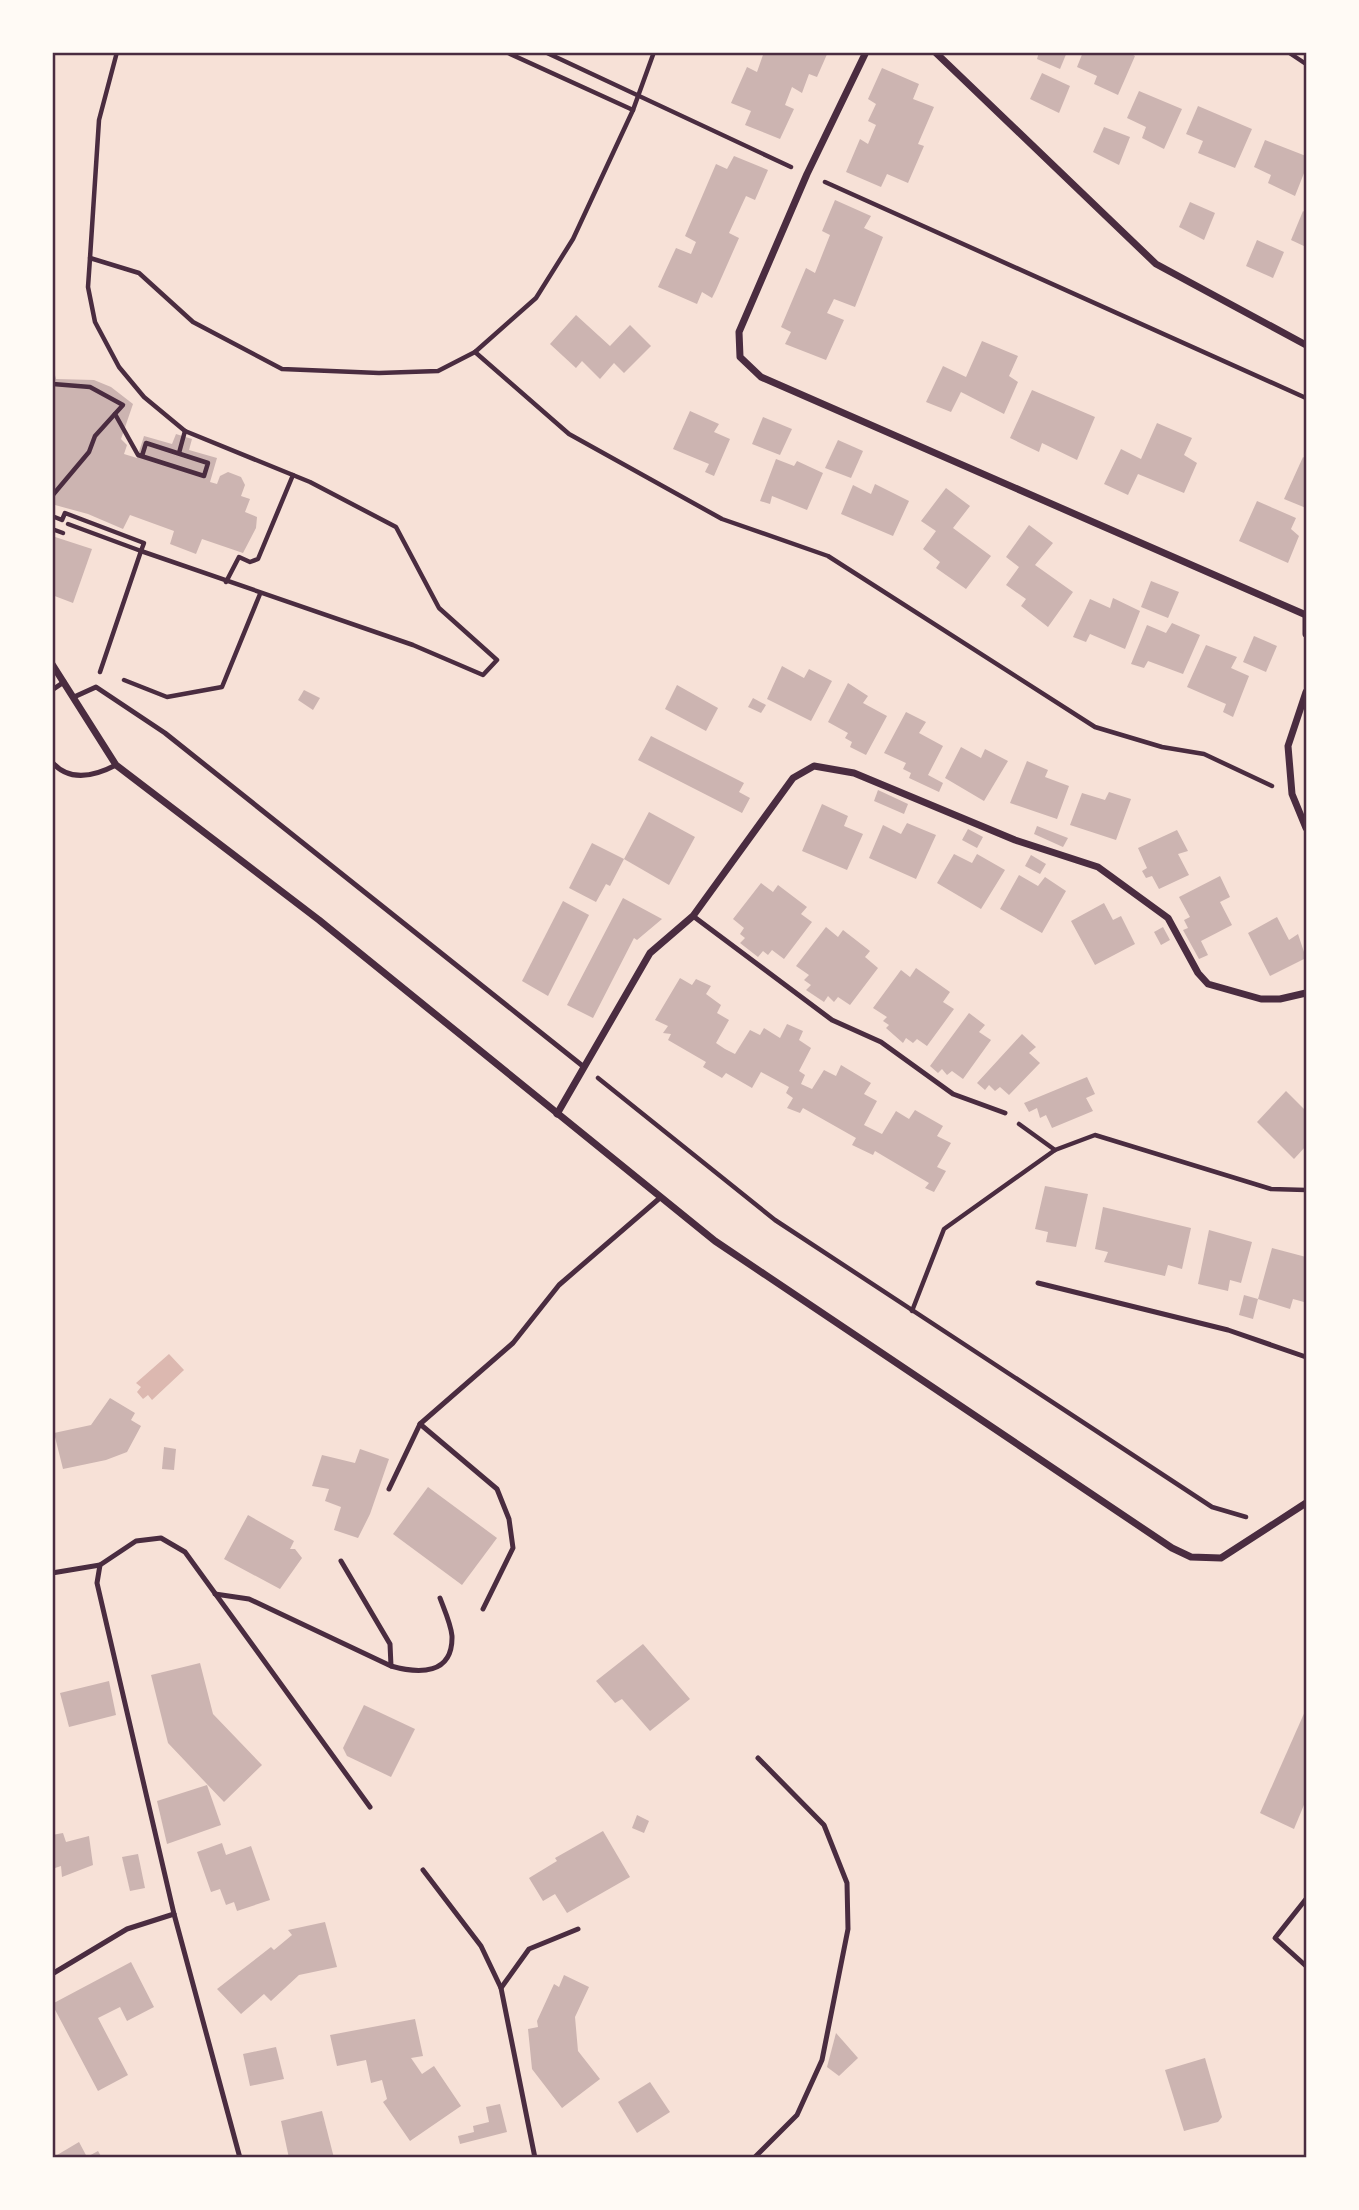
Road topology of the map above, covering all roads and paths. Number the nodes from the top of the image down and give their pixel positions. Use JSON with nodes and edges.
{"nodes":[{"id":1,"x":117,"y":52,"type":"edge"},
{"id":2,"x":506,"y":52,"type":"edge"},
{"id":3,"x":545,"y":52,"type":"edge"},
{"id":4,"x":654,"y":52,"type":"edge"},
{"id":5,"x":866,"y":52,"type":"edge"},
{"id":6,"x":935,"y":52,"type":"edge"},
{"id":7,"x":1288,"y":52,"type":"edge"},
{"id":8,"x":1307,"y":64,"type":"edge"},
{"id":9,"x":638,"y":95,"type":"junction"},
{"id":10,"x":633,"y":110,"type":"junction"},
{"id":11,"x":807,"y":174,"type":"junction"},
{"id":12,"x":90,"y":258,"type":"junction"},
{"id":13,"x":1307,"y":345,"type":"edge"},
{"id":14,"x":475,"y":352,"type":"junction"},
{"id":15,"x":52,"y":380,"type":"edge"},
{"id":16,"x":1307,"y":398,"type":"edge"},
{"id":17,"x":115,"y":414,"type":"junction"},
{"id":18,"x":185,"y":431,"type":"junction"},
{"id":19,"x":178,"y":453,"type":"junction"},
{"id":20,"x":140,"y":455,"type":"junction"},
{"id":21,"x":293,"y":475,"type":"junction"},
{"id":22,"x":55,"y":488,"type":"edge"},
{"id":23,"x":52,"y":496,"type":"edge"},
{"id":24,"x":52,"y":516,"type":"edge"},
{"id":25,"x":68,"y":524,"type":"dead end"},
{"id":26,"x":52,"y":529,"type":"edge"},
{"id":27,"x":62,"y":533,"type":"dead end"},
{"id":28,"x":141,"y":551,"type":"junction"},
{"id":29,"x":226,"y":582,"type":"junction"},
{"id":30,"x":260,"y":594,"type":"junction"},
{"id":31,"x":1307,"y":615,"type":"edge"},
{"id":32,"x":1307,"y":634,"type":"edge"},
{"id":33,"x":52,"y":664,"type":"edge"},
{"id":34,"x":101,"y":671,"type":"junction"},
{"id":35,"x":64,"y":682,"type":"junction"},
{"id":36,"x":96,"y":687,"type":"junction"},
{"id":37,"x":52,"y":690,"type":"edge"},
{"id":38,"x":1307,"y":692,"type":"edge"},
{"id":39,"x":74,"y":697,"type":"junction"},
{"id":40,"x":52,"y":762,"type":"edge"},
{"id":41,"x":116,"y":765,"type":"junction"},
{"id":42,"x":1268,"y":785,"type":"dead end"},
{"id":43,"x":1307,"y":828,"type":"edge"},
{"id":44,"x":693,"y":916,"type":"junction"},
{"id":45,"x":1307,"y":993,"type":"edge"},
{"id":46,"x":584,"y":1067,"type":"junction"},
{"id":47,"x":1005,"y":1113,"type":"joint"},
{"id":48,"x":556,"y":1114,"type":"junction"},
{"id":49,"x":1055,"y":1150,"type":"junction"},
{"id":50,"x":1307,"y":1190,"type":"edge"},
{"id":51,"x":661,"y":1197,"type":"junction"},
{"id":52,"x":1038,"y":1283,"type":"dead end"},
{"id":53,"x":912,"y":1311,"type":"junction"},
{"id":54,"x":1307,"y":1357,"type":"edge"},
{"id":55,"x":420,"y":1424,"type":"junction"},
{"id":56,"x":389,"y":1489,"type":"dead end"},
{"id":57,"x":1307,"y":1503,"type":"edge"},
{"id":58,"x":1274,"y":1525,"type":"junction"},
{"id":59,"x":341,"y":1561,"type":"dead end"},
{"id":60,"x":100,"y":1565,"type":"junction"},
{"id":61,"x":52,"y":1573,"type":"edge"},
{"id":62,"x":215,"y":1594,"type":"junction"},
{"id":63,"x":440,"y":1598,"type":"dead end"},
{"id":64,"x":483,"y":1609,"type":"dead end"},
{"id":65,"x":391,"y":1665,"type":"junction"},
{"id":66,"x":758,"y":1758,"type":"dead end"},
{"id":67,"x":370,"y":1807,"type":"dead end"},
{"id":68,"x":423,"y":1870,"type":"dead end"},
{"id":69,"x":1307,"y":1899,"type":"edge"},
{"id":70,"x":174,"y":1914,"type":"junction"},
{"id":71,"x":578,"y":1929,"type":"dead end"},
{"id":72,"x":1307,"y":1966,"type":"edge"},
{"id":73,"x":52,"y":1974,"type":"edge"},
{"id":74,"x":501,"y":1988,"type":"junction"},
{"id":75,"x":240,"y":2158,"type":"edge"},
{"id":76,"x":535,"y":2158,"type":"edge"},
{"id":77,"x":754,"y":2158,"type":"edge"}],
"edges":[{"from":1,"to":12,"type":"path"},
{"from":2,"to":10,"type":"path"},
{"from":3,"to":9,"type":"path"},
{"from":4,"to":9,"type":"path"},
{"from":5,"to":11,"type":"street"},
{"from":6,"to":13,"type":"street"},
{"from":7,"to":8,"type":"path"},
{"from":9,"to":10,"type":"path"},
{"from":9,"to":11,"type":"path"},
{"from":10,"to":14,"type":"path"},
{"from":11,"to":16,"type":"path"},
{"from":11,"to":31,"type":"street"},
{"from":12,"to":14,"type":"path"},
{"from":12,"to":18,"type":"path"},
{"from":14,"to":42,"type":"path"},
{"from":15,"to":17,"type":"path"},
{"from":17,"to":20,"type":"path"},
{"from":17,"to":22,"type":"path"},
{"from":18,"to":19,"type":"path"},
{"from":18,"to":21,"type":"path"},
{"from":19,"to":20,"type":"path"},
{"from":19,"to":20,"type":"path"},
{"from":21,"to":29,"type":"path"},
{"from":21,"to":30,"type":"path"},
{"from":22,"to":23,"type":"path"},
{"from":24,"to":28,"type":"path"},
{"from":25,"to":28,"type":"path"},
{"from":26,"to":27,"type":"path"},
{"from":28,"to":29,"type":"path"},
{"from":28,"to":34,"type":"path"},
{"from":29,"to":30,"type":"path"},
{"from":30,"to":34,"type":"path"},
{"from":31,"to":32,"type":"street"},
{"from":33,"to":35,"type":"street"},
{"from":34,"to":36,"type":"path"},
{"from":35,"to":37,"type":"lane"},
{"from":35,"to":39,"type":"street"},
{"from":36,"to":39,"type":"lane"},
{"from":36,"to":46,"type":"lane"},
{"from":38,"to":43,"type":"street"},
{"from":39,"to":41,"type":"street"},
{"from":40,"to":41,"type":"lane"},
{"from":41,"to":48,"type":"street"},
{"from":44,"to":45,"type":"street"},
{"from":44,"to":46,"type":"street"},
{"from":44,"to":47,"type":"lane"},
{"from":46,"to":48,"type":"street"},
{"from":46,"to":53,"type":"path"},
{"from":47,"to":49,"type":"path"},
{"from":48,"to":51,"type":"street"},
{"from":49,"to":50,"type":"path"},
{"from":49,"to":53,"type":"path"},
{"from":51,"to":55,"type":"lane"},
{"from":51,"to":58,"type":"street"},
{"from":52,"to":54,"type":"lane"},
{"from":53,"to":58,"type":"path"},
{"from":55,"to":56,"type":"lane"},
{"from":55,"to":64,"type":"lane"},
{"from":57,"to":58,"type":"street"},
{"from":59,"to":65,"type":"lane"},
{"from":60,"to":61,"type":"lane"},
{"from":60,"to":62,"type":"lane"},
{"from":60,"to":70,"type":"lane"},
{"from":62,"to":65,"type":"lane"},
{"from":62,"to":67,"type":"lane"},
{"from":63,"to":65,"type":"lane"},
{"from":66,"to":77,"type":"lane"},
{"from":68,"to":74,"type":"lane"},
{"from":69,"to":72,"type":"lane"},
{"from":70,"to":73,"type":"lane"},
{"from":70,"to":75,"type":"lane"},
{"from":71,"to":74,"type":"lane"},
{"from":74,"to":76,"type":"lane"}]}
